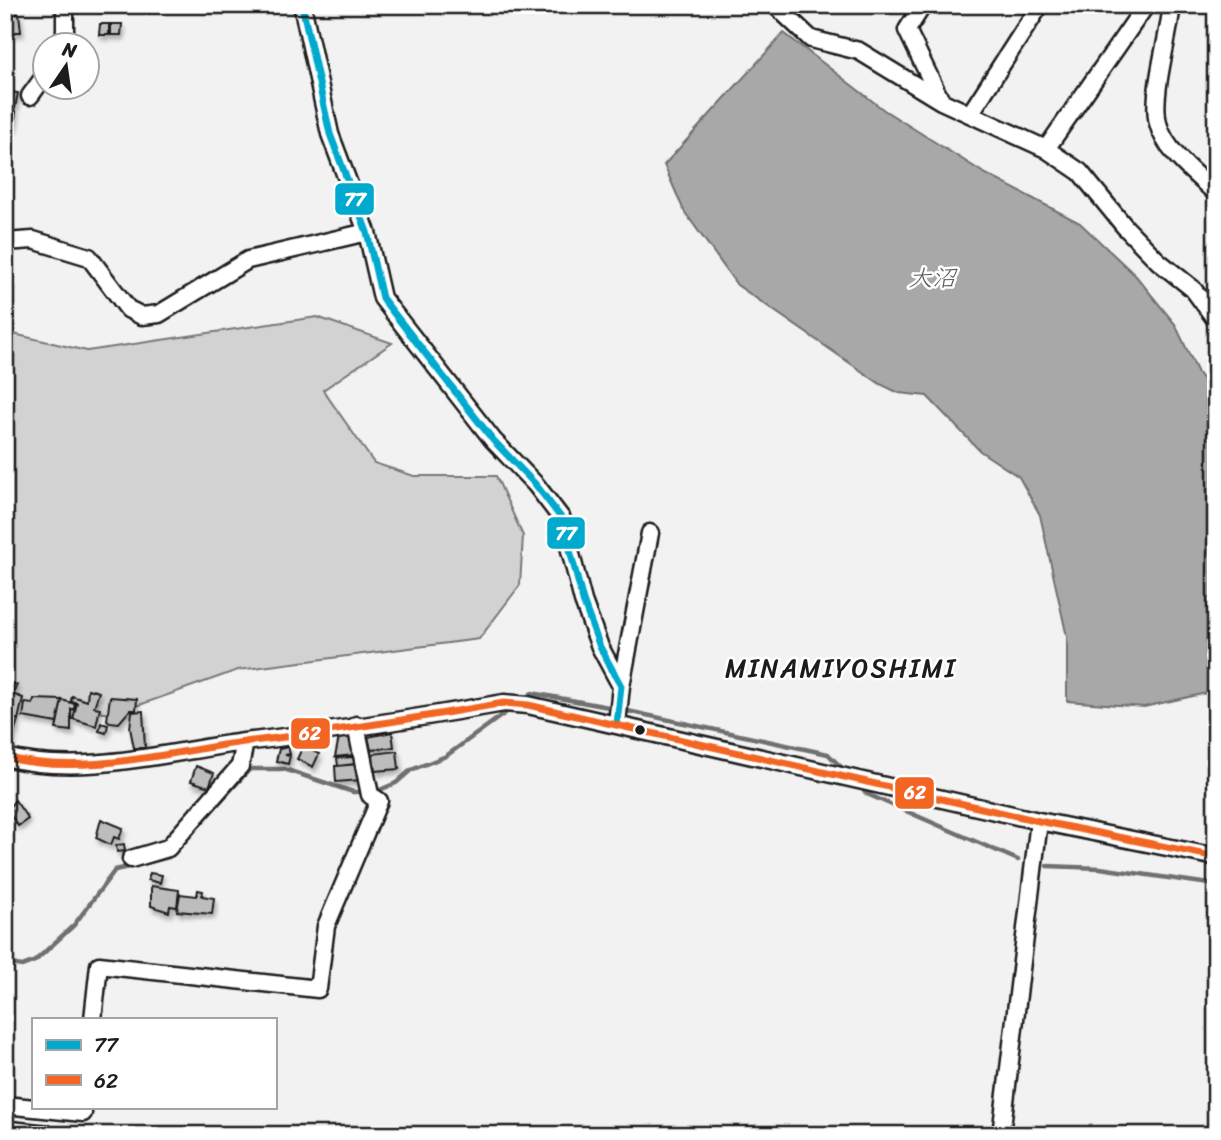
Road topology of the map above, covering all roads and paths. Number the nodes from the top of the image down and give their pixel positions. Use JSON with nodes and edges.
{"nodes":[{"id":1,"x":65,"y":5,"type":"edge"},
{"id":2,"x":302,"y":5,"type":"edge"},
{"id":3,"x":923,"y":5,"type":"edge"},
{"id":4,"x":1040,"y":5,"type":"edge"},
{"id":5,"x":1146,"y":5,"type":"edge"},
{"id":6,"x":1168,"y":5,"type":"edge"},
{"id":7,"x":787,"y":9,"type":"edge"},
{"id":8,"x":65,"y":32,"type":"edge"},
{"id":9,"x":32,"y":93,"type":"edge"},
{"id":10,"x":30,"y":96,"type":"dead end"},
{"id":11,"x":941,"y":101,"type":"junction"},
{"id":12,"x":970,"y":114,"type":"junction"},
{"id":13,"x":1046,"y":149,"type":"junction"},
{"id":14,"x":1216,"y":193,"type":"edge"},
{"id":15,"x":366,"y":232,"type":"junction"},
{"id":16,"x":5,"y":242,"type":"edge"},
{"id":17,"x":1216,"y":320,"type":"edge"},
{"id":18,"x":650,"y":533,"type":"dead end"},
{"id":19,"x":621,"y":685,"type":"junction"},
{"id":20,"x":617,"y":724,"type":"junction"},
{"id":21,"x":356,"y":725,"type":"junction"},
{"id":22,"x":245,"y":742,"type":"junction"},
{"id":23,"x":5,"y":757,"type":"edge"},
{"id":24,"x":1039,"y":821,"type":"junction"},
{"id":25,"x":1216,"y":857,"type":"edge"},
{"id":26,"x":131,"y":859,"type":"dead end"},
{"id":27,"x":93,"y":1018,"type":"edge"},
{"id":28,"x":5,"y":1105,"type":"edge"},
{"id":29,"x":32,"y":1108,"type":"edge"},
{"id":30,"x":34,"y":1108,"type":"edge"},
{"id":31,"x":83,"y":1108,"type":"edge"},
{"id":32,"x":5,"y":1131,"type":"edge"},
{"id":33,"x":44,"y":1135,"type":"edge"},
{"id":34,"x":1000,"y":1135,"type":"edge"}],
"edges":[{"from":1,"to":8,"type":"street"},
{"from":2,"to":15,"type":"street"},
{"from":3,"to":11,"type":"street"},
{"from":4,"to":12,"type":"street"},
{"from":5,"to":13,"type":"street"},
{"from":6,"to":14,"type":"street"},
{"from":7,"to":11,"type":"street"},
{"from":9,"to":10,"type":"street"},
{"from":11,"to":12,"type":"street"},
{"from":12,"to":13,"type":"street"},
{"from":13,"to":17,"type":"street"},
{"from":15,"to":16,"type":"street"},
{"from":15,"to":19,"type":"street"},
{"from":18,"to":19,"type":"street"},
{"from":19,"to":20,"type":"street"},
{"from":20,"to":21,"type":"street"},
{"from":20,"to":24,"type":"street"},
{"from":21,"to":22,"type":"street"},
{"from":21,"to":27,"type":"street"},
{"from":22,"to":23,"type":"street"},
{"from":22,"to":26,"type":"street"},
{"from":24,"to":25,"type":"street"},
{"from":24,"to":34,"type":"street"},
{"from":28,"to":29,"type":"street"},
{"from":30,"to":31,"type":"street"},
{"from":32,"to":33,"type":"main road"}]}
